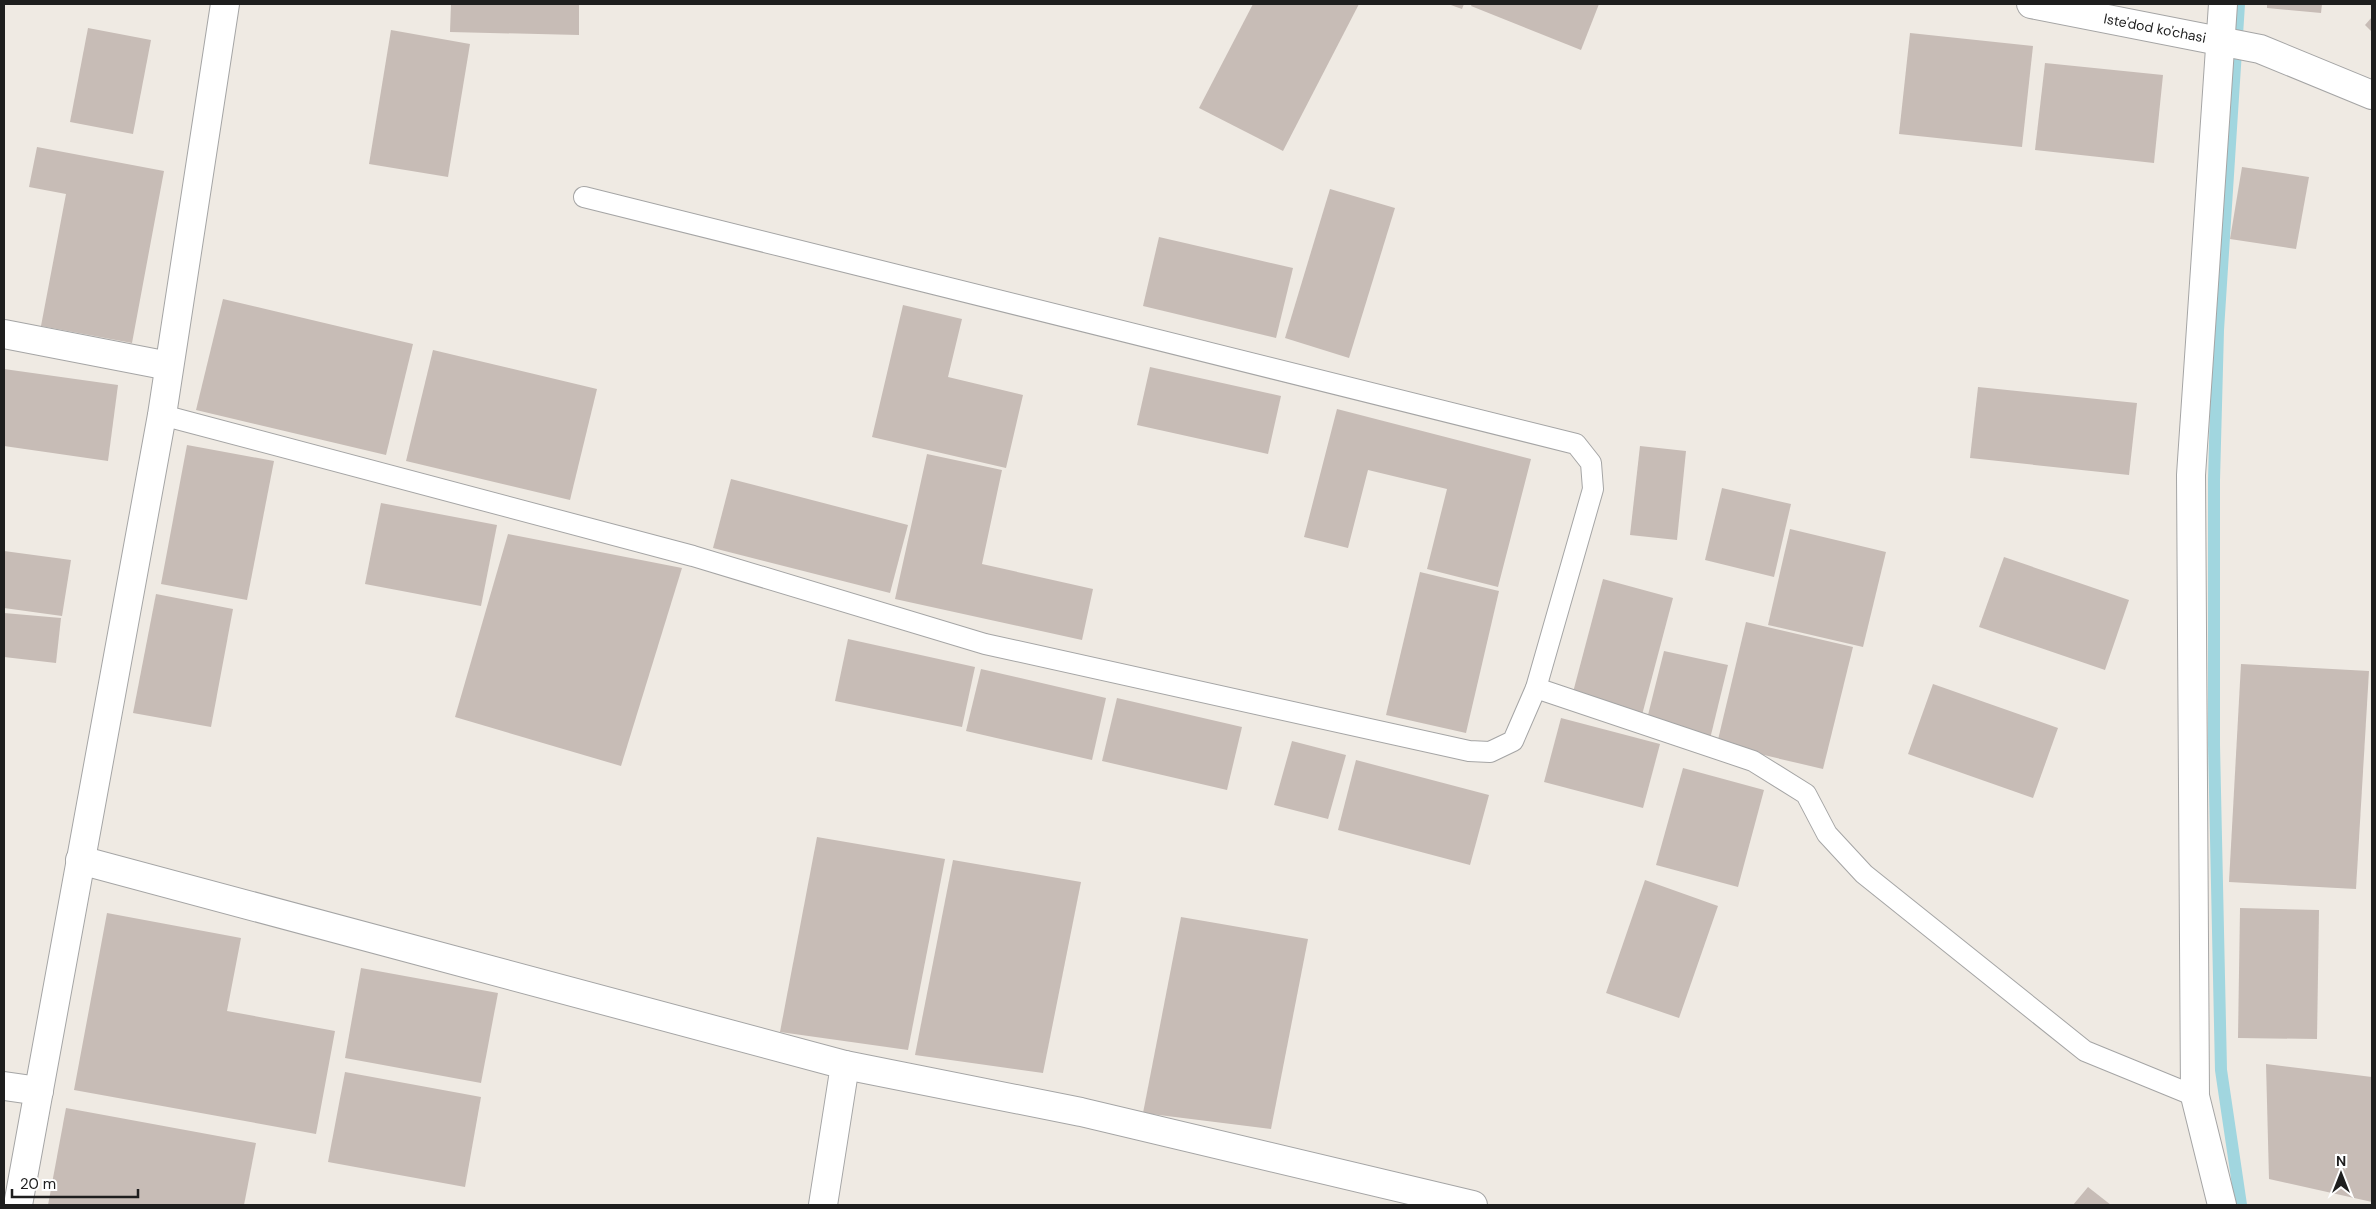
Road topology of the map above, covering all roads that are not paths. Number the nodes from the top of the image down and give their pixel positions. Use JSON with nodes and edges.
{"nodes":[{"id":1,"x":225,"y":4,"type":"edge"},
{"id":2,"x":2031,"y":4,"type":"edge"},
{"id":3,"x":2223,"y":4,"type":"edge"},
{"id":4,"x":2221,"y":42,"type":"junction"},
{"id":5,"x":2372,"y":95,"type":"edge"},
{"id":6,"x":584,"y":197,"type":"dead end"},
{"id":7,"x":4,"y":334,"type":"edge"},
{"id":8,"x":169,"y":366,"type":"junction"},
{"id":9,"x":162,"y":415,"type":"junction"},
{"id":10,"x":1536,"y":688,"type":"junction"},
{"id":11,"x":80,"y":860,"type":"junction"},
{"id":12,"x":844,"y":1065,"type":"junction"},
{"id":13,"x":4,"y":1086,"type":"edge"},
{"id":14,"x":38,"y":1091,"type":"junction"},
{"id":15,"x":2194,"y":1096,"type":"junction"},
{"id":16,"x":1468,"y":1204,"type":"edge"},
{"id":17,"x":18,"y":1205,"type":"edge"},
{"id":18,"x":823,"y":1205,"type":"edge"},
{"id":19,"x":2222,"y":1205,"type":"edge"}],
"edges":[{"from":1,"to":8,"type":"street"},
{"from":2,"to":4,"type":"street","name":"Iste'dod ko'chasi"},
{"from":3,"to":4,"type":"street"},
{"from":4,"to":5,"type":"street","name":"Iste'dod ko'chasi"},
{"from":4,"to":15,"type":"street"},
{"from":6,"to":10,"type":"lane"},
{"from":7,"to":8,"type":"street"},
{"from":8,"to":9,"type":"street"},
{"from":9,"to":10,"type":"lane"},
{"from":9,"to":11,"type":"street"},
{"from":10,"to":15,"type":"lane"},
{"from":11,"to":12,"type":"street"},
{"from":11,"to":14,"type":"street"},
{"from":12,"to":16,"type":"street"},
{"from":12,"to":18,"type":"street"},
{"from":13,"to":14,"type":"street"},
{"from":14,"to":17,"type":"street"},
{"from":15,"to":19,"type":"street"}]}
